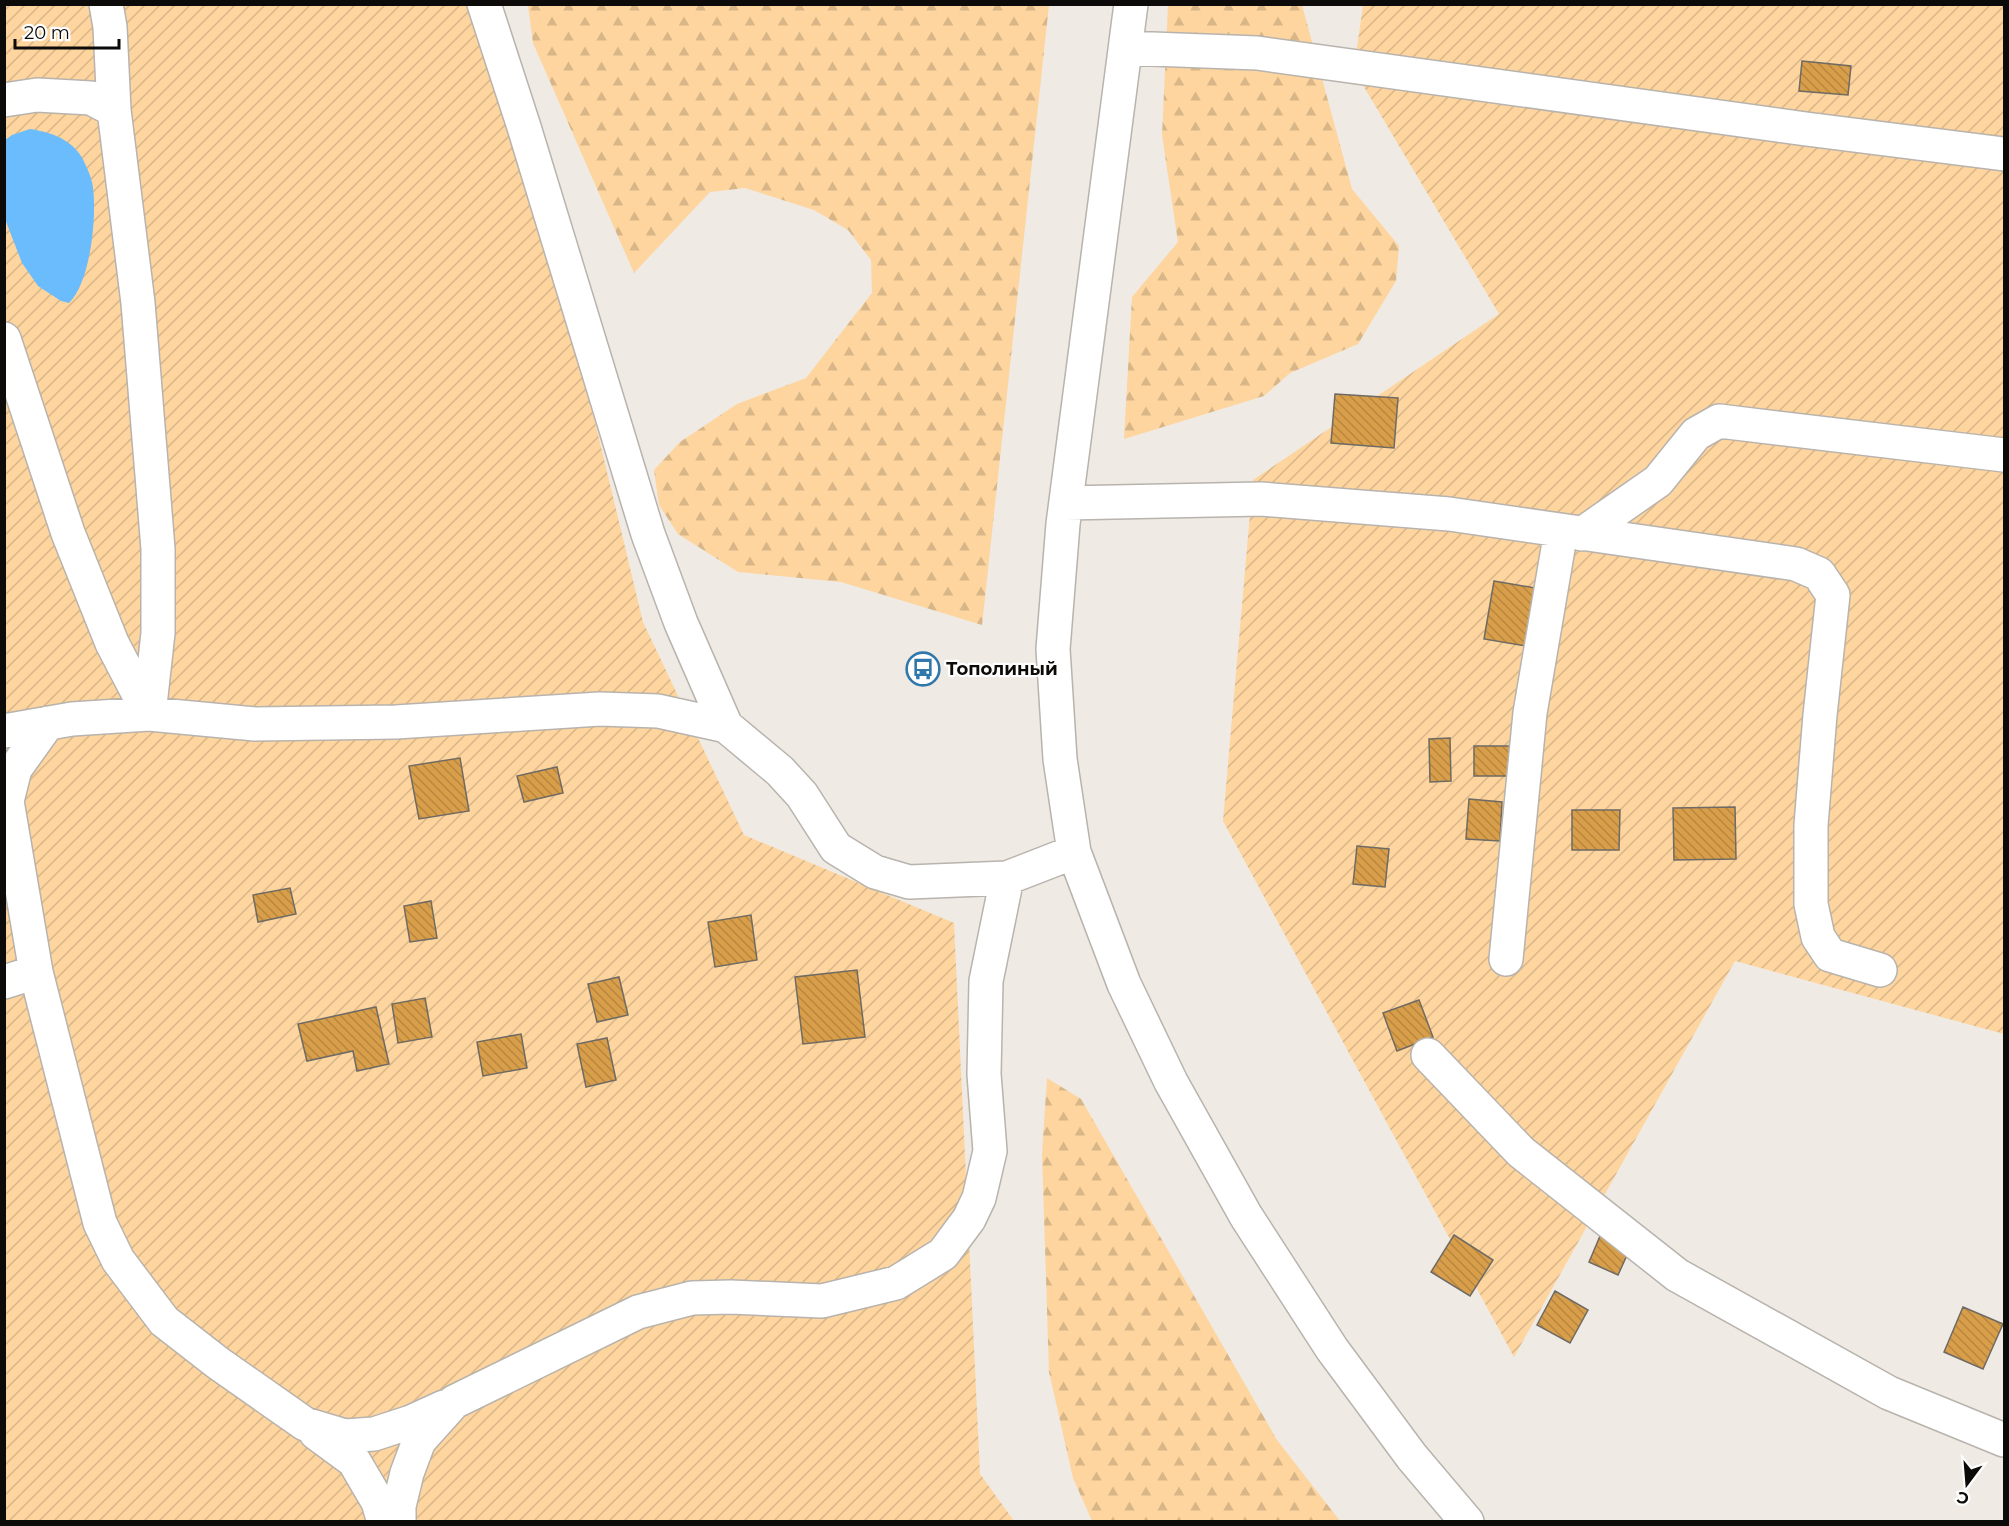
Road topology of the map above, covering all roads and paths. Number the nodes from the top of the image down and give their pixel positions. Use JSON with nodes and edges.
{"nodes":[{"id":1,"x":106,"y":4,"type":"edge"},
{"id":2,"x":484,"y":4,"type":"edge"},
{"id":3,"x":1131,"y":4,"type":"edge"},
{"id":4,"x":1126,"y":48,"type":"junction"},
{"id":5,"x":4,"y":100,"type":"edge"},
{"id":6,"x":114,"y":110,"type":"junction"},
{"id":7,"x":2004,"y":154,"type":"edge"},
{"id":8,"x":4,"y":339,"type":"edge"},
{"id":9,"x":2004,"y":455,"type":"edge"},
{"id":10,"x":1066,"y":502,"type":"junction"},
{"id":11,"x":1571,"y":532,"type":"junction"},
{"id":12,"x":149,"y":714,"type":"junction"},
{"id":13,"x":48,"y":723,"type":"junction"},
{"id":14,"x":726,"y":726,"type":"junction"},
{"id":15,"x":4,"y":730,"type":"edge"},
{"id":16,"x":6,"y":799,"type":"edge"},
{"id":17,"x":1074,"y":852,"type":"junction"},
{"id":18,"x":1007,"y":878,"type":"junction"},
{"id":19,"x":1506,"y":959,"type":"dead end"},
{"id":20,"x":1880,"y":970,"type":"dead end"},
{"id":21,"x":36,"y":972,"type":"junction"},
{"id":22,"x":4,"y":982,"type":"edge"},
{"id":23,"x":1428,"y":1055,"type":"dead end"},
{"id":24,"x":454,"y":1402,"type":"junction"},
{"id":25,"x":304,"y":1424,"type":"junction"},
{"id":26,"x":2004,"y":1440,"type":"edge"},
{"id":27,"x":384,"y":1521,"type":"edge"},
{"id":28,"x":399,"y":1521,"type":"edge"},
{"id":29,"x":1467,"y":1521,"type":"edge"}],
"edges":[{"from":1,"to":6,"type":"street"},
{"from":2,"to":14,"type":"street"},
{"from":3,"to":4,"type":"street"},
{"from":4,"to":7,"type":"street"},
{"from":4,"to":10,"type":"street"},
{"from":5,"to":6,"type":"street"},
{"from":6,"to":12,"type":"street"},
{"from":8,"to":12,"type":"street"},
{"from":9,"to":11,"type":"street"},
{"from":10,"to":11,"type":"street"},
{"from":10,"to":17,"type":"street"},
{"from":11,"to":19,"type":"street"},
{"from":11,"to":20,"type":"street"},
{"from":12,"to":13,"type":"street"},
{"from":12,"to":14,"type":"street"},
{"from":13,"to":15,"type":"street"},
{"from":13,"to":16,"type":"street"},
{"from":14,"to":18,"type":"street"},
{"from":16,"to":21,"type":"street"},
{"from":17,"to":18,"type":"street"},
{"from":17,"to":29,"type":"street"},
{"from":18,"to":24,"type":"street"},
{"from":21,"to":22,"type":"street"},
{"from":21,"to":25,"type":"street"},
{"from":23,"to":26,"type":"street"},
{"from":24,"to":25,"type":"street"},
{"from":24,"to":28,"type":"street"},
{"from":25,"to":27,"type":"street"}]}
